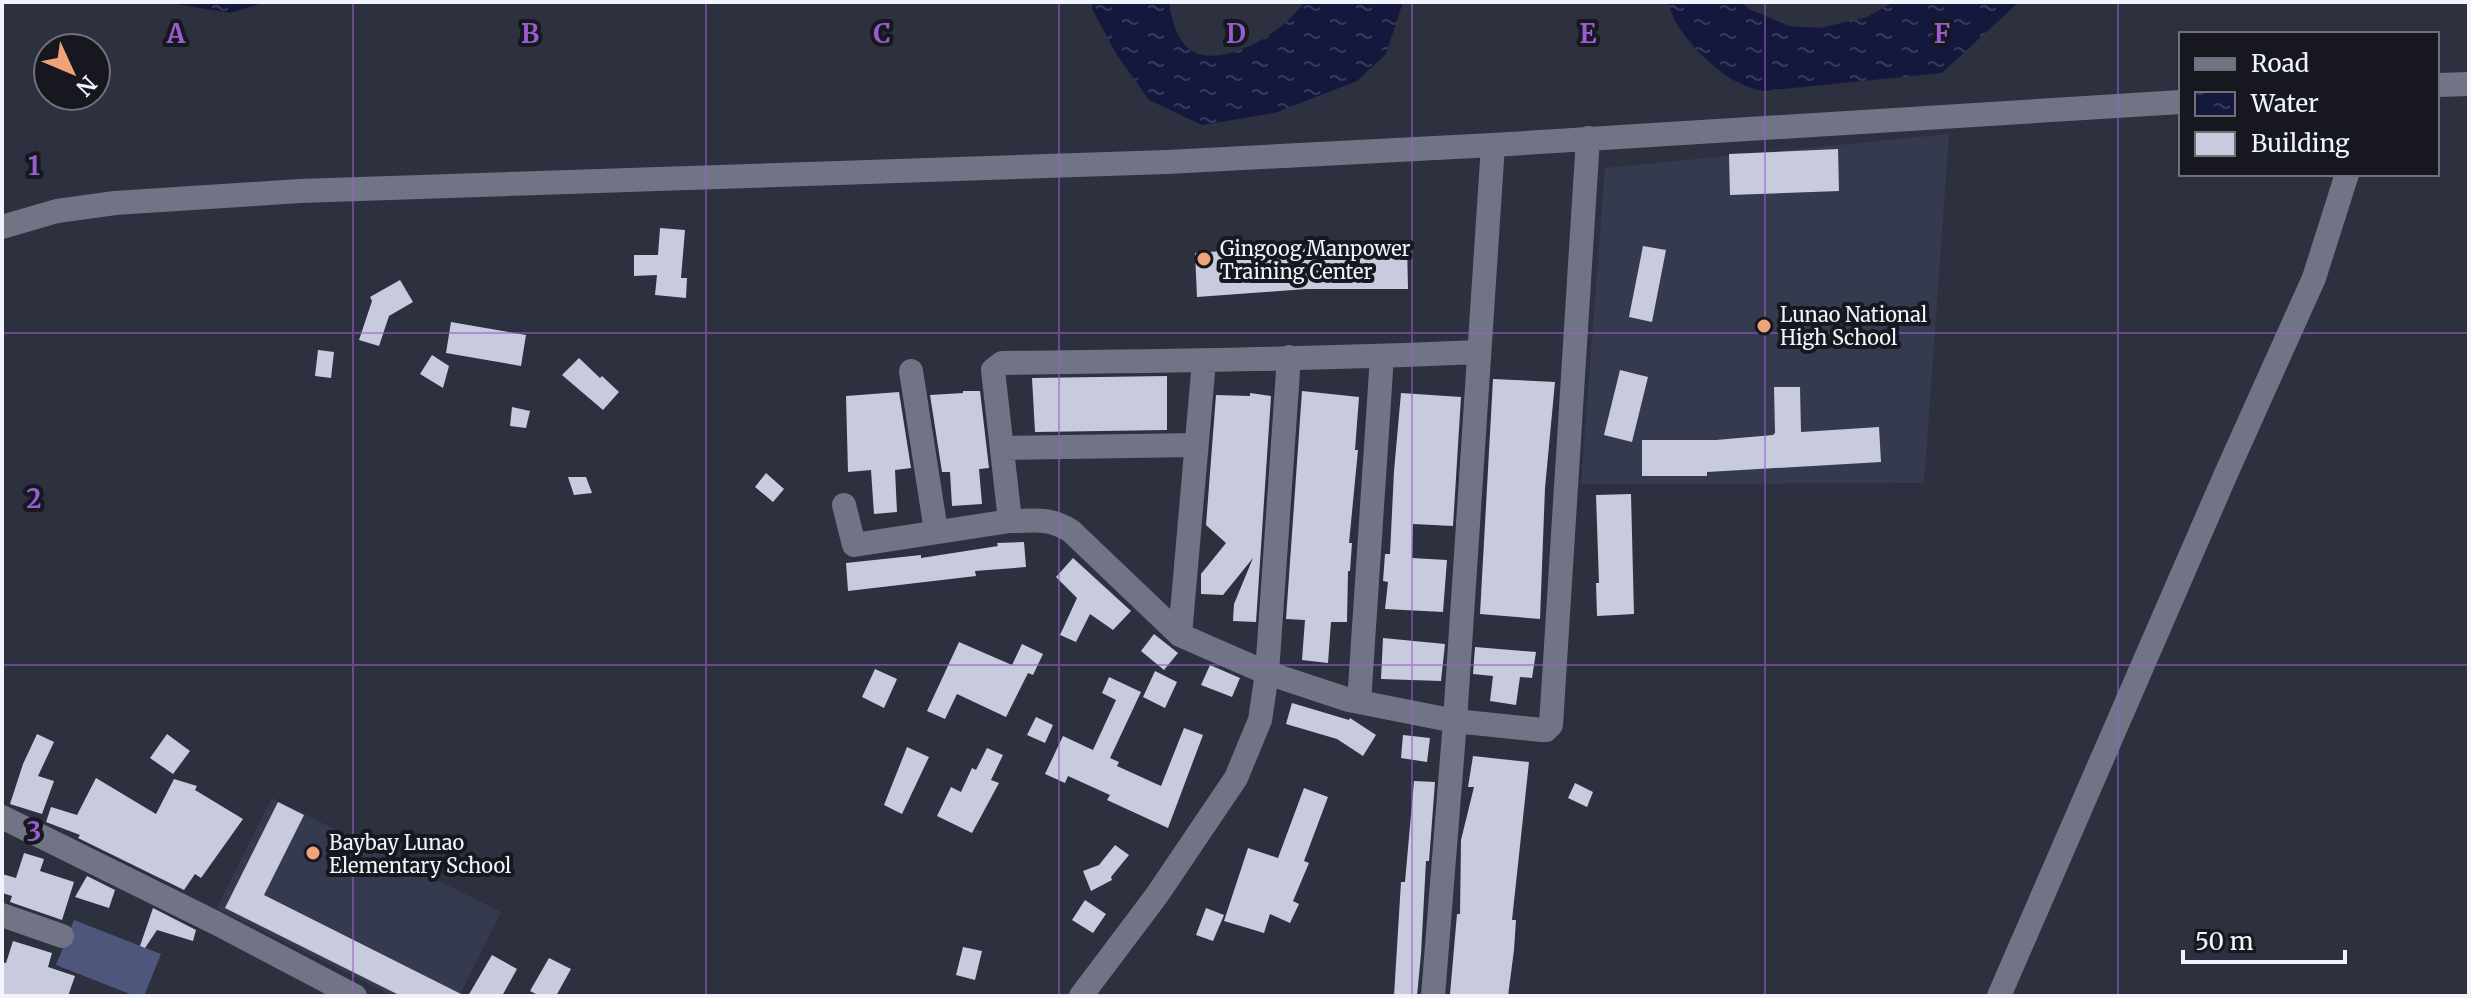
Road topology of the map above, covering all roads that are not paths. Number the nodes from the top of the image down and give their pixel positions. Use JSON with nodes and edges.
{"nodes":[{"id":1,"x":2469,"y":84,"type":"edge"},
{"id":2,"x":2439,"y":85,"type":"edge"},
{"id":3,"x":2179,"y":102,"type":"edge"},
{"id":4,"x":1588,"y":138,"type":"junction"},
{"id":5,"x":1493,"y":145,"type":"junction"},
{"id":6,"x":2346,"y":176,"type":"edge"},
{"id":7,"x":2,"y":227,"type":"edge"},
{"id":8,"x":1478,"y":352,"type":"junction"},
{"id":9,"x":1382,"y":356,"type":"junction"},
{"id":10,"x":1289,"y":357,"type":"junction"},
{"id":11,"x":1204,"y":361,"type":"junction"},
{"id":12,"x":911,"y":371,"type":"dead end"},
{"id":13,"x":1196,"y":445,"type":"junction"},
{"id":14,"x":1002,"y":448,"type":"junction"},
{"id":15,"x":844,"y":505,"type":"dead end"},
{"id":16,"x":1010,"y":521,"type":"junction"},
{"id":17,"x":936,"y":531,"type":"junction"},
{"id":18,"x":1180,"y":635,"type":"junction"},
{"id":19,"x":1267,"y":673,"type":"junction"},
{"id":20,"x":1359,"y":702,"type":"junction"},
{"id":21,"x":1455,"y":721,"type":"junction"},
{"id":22,"x":2,"y":817,"type":"edge"},
{"id":23,"x":2,"y":915,"type":"edge"},
{"id":24,"x":62,"y":936,"type":"dead end"},
{"id":25,"x":355,"y":996,"type":"edge"},
{"id":26,"x":1081,"y":996,"type":"edge"},
{"id":27,"x":1433,"y":996,"type":"edge"},
{"id":28,"x":1999,"y":996,"type":"edge"}],
"edges":[{"from":1,"to":2,"type":"street"},
{"from":3,"to":4,"type":"street"},
{"from":4,"to":5,"type":"street"},
{"from":4,"to":21,"type":"street"},
{"from":5,"to":7,"type":"street"},
{"from":5,"to":8,"type":"street"},
{"from":6,"to":28,"type":"street"},
{"from":8,"to":9,"type":"street"},
{"from":8,"to":21,"type":"street"},
{"from":9,"to":10,"type":"street"},
{"from":9,"to":20,"type":"street"},
{"from":10,"to":11,"type":"street"},
{"from":10,"to":19,"type":"street"},
{"from":11,"to":13,"type":"street"},
{"from":11,"to":14,"type":"street"},
{"from":12,"to":17,"type":"street"},
{"from":13,"to":14,"type":"street"},
{"from":13,"to":18,"type":"street"},
{"from":14,"to":16,"type":"street"},
{"from":15,"to":17,"type":"street"},
{"from":16,"to":17,"type":"street"},
{"from":16,"to":18,"type":"street"},
{"from":18,"to":19,"type":"street"},
{"from":19,"to":20,"type":"street"},
{"from":19,"to":26,"type":"street"},
{"from":20,"to":21,"type":"street"},
{"from":21,"to":27,"type":"street"},
{"from":22,"to":25,"type":"street"},
{"from":23,"to":24,"type":"street"}]}
